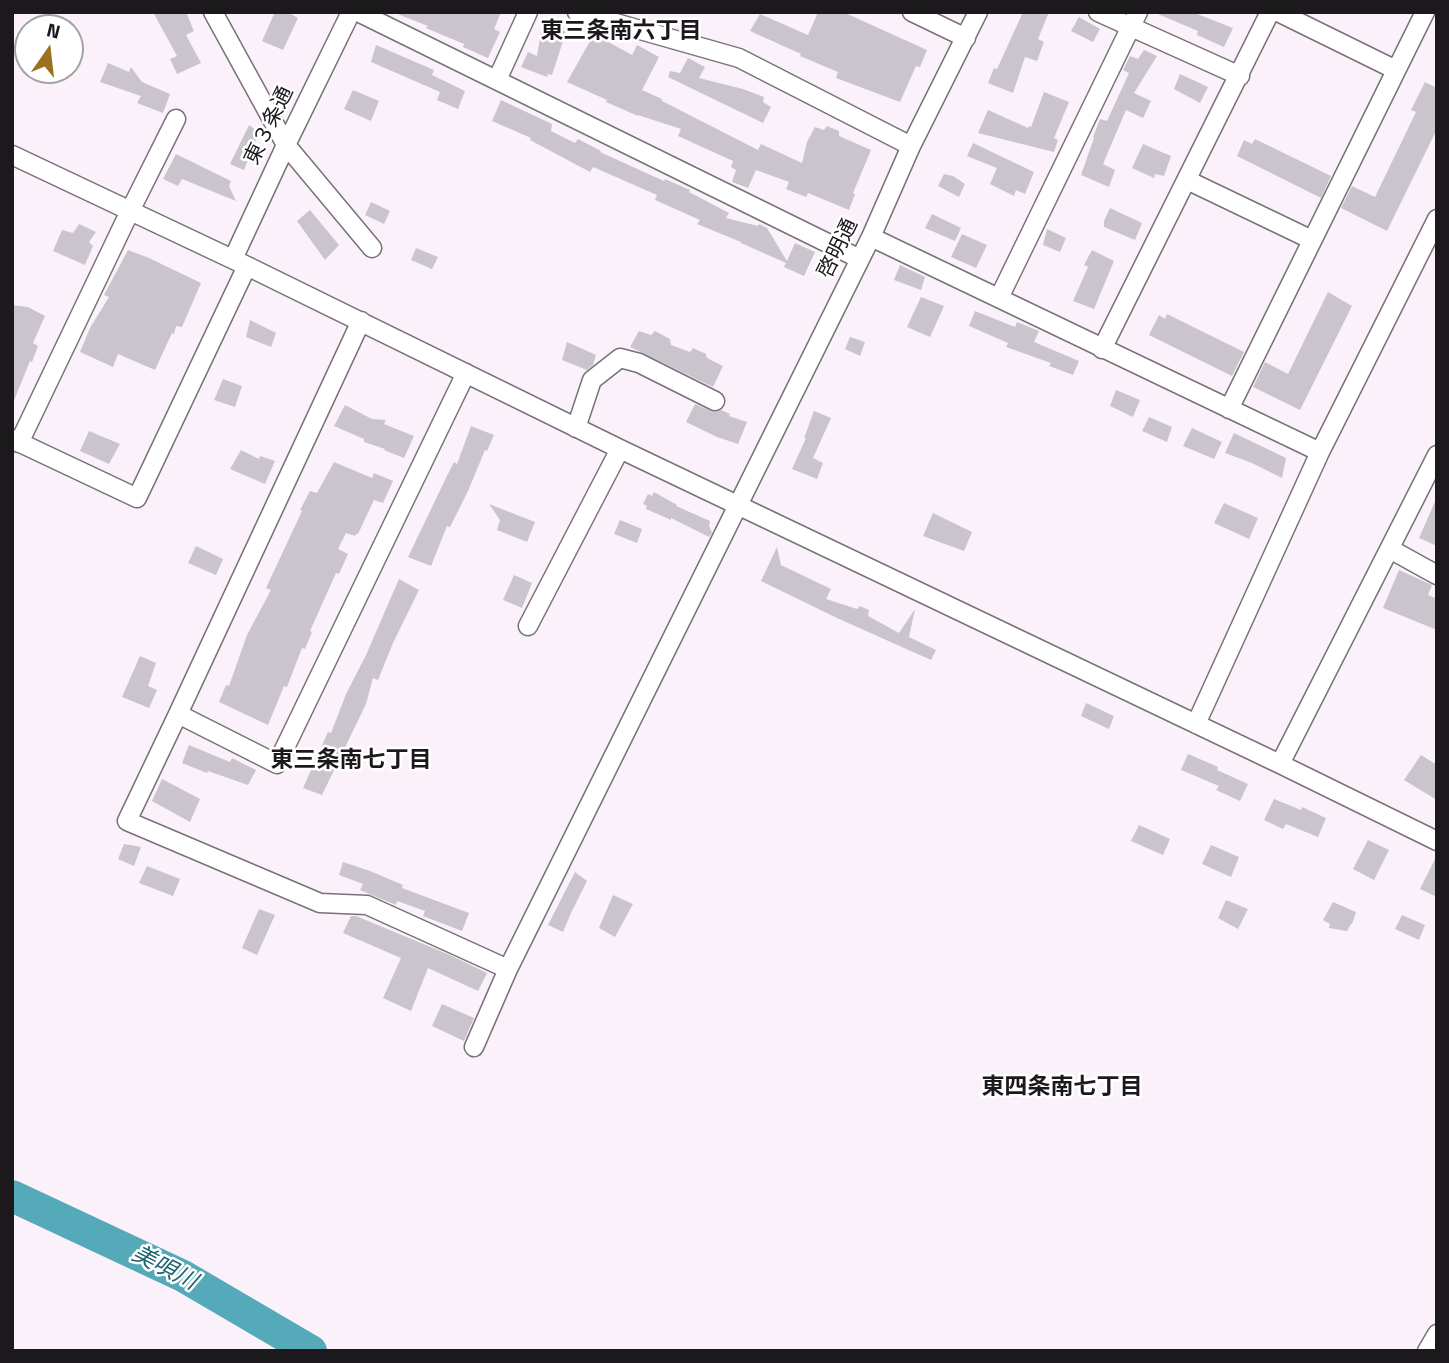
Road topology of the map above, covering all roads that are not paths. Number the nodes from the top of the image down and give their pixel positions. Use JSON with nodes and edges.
{"nodes":[{"id":1,"x":351,"y":12,"type":"edge"},
{"id":2,"x":359,"y":12,"type":"edge"},
{"id":3,"x":528,"y":12,"type":"edge"},
{"id":4,"x":577,"y":12,"type":"edge"},
{"id":5,"x":912,"y":12,"type":"edge"},
{"id":6,"x":978,"y":12,"type":"edge"},
{"id":7,"x":1098,"y":12,"type":"edge"},
{"id":8,"x":1270,"y":12,"type":"edge"},
{"id":9,"x":1278,"y":12,"type":"edge"},
{"id":10,"x":1425,"y":12,"type":"edge"},
{"id":11,"x":221,"y":17,"type":"edge"},
{"id":12,"x":1134,"y":20,"type":"edge"},
{"id":13,"x":966,"y":38,"type":"junction"},
{"id":14,"x":1396,"y":70,"type":"junction"},
{"id":15,"x":1240,"y":76,"type":"junction"},
{"id":16,"x":497,"y":80,"type":"junction"},
{"id":17,"x":176,"y":119,"type":"dead end"},
{"id":18,"x":286,"y":145,"type":"junction"},
{"id":19,"x":911,"y":146,"type":"junction"},
{"id":20,"x":12,"y":155,"type":"edge"},
{"id":21,"x":1187,"y":180,"type":"junction"},
{"id":22,"x":130,"y":211,"type":"junction"},
{"id":23,"x":1437,"y":219,"type":"edge"},
{"id":24,"x":871,"y":237,"type":"junction"},
{"id":25,"x":1312,"y":240,"type":"junction"},
{"id":26,"x":1432,"y":243,"type":"edge"},
{"id":27,"x":372,"y":248,"type":"dead end"},
{"id":28,"x":860,"y":259,"type":"junction"},
{"id":29,"x":240,"y":263,"type":"junction"},
{"id":30,"x":999,"y":298,"type":"junction"},
{"id":31,"x":361,"y":321,"type":"junction"},
{"id":32,"x":1102,"y":349,"type":"junction"},
{"id":33,"x":466,"y":373,"type":"junction"},
{"id":34,"x":715,"y":401,"type":"dead end"},
{"id":35,"x":1229,"y":409,"type":"junction"},
{"id":36,"x":576,"y":428,"type":"junction"},
{"id":37,"x":16,"y":441,"type":"edge"},
{"id":38,"x":620,"y":449,"type":"junction"},
{"id":39,"x":1321,"y":452,"type":"junction"},
{"id":40,"x":1437,"y":455,"type":"edge"},
{"id":41,"x":738,"y":505,"type":"junction"},
{"id":42,"x":1390,"y":549,"type":"junction"},
{"id":43,"x":1437,"y":575,"type":"edge"},
{"id":44,"x":528,"y":626,"type":"dead end"},
{"id":45,"x":178,"y":713,"type":"junction"},
{"id":46,"x":1196,"y":724,"type":"junction"},
{"id":47,"x":1280,"y":764,"type":"junction"},
{"id":48,"x":1437,"y":841,"type":"edge"},
{"id":49,"x":508,"y":969,"type":"junction"},
{"id":50,"x":474,"y":1047,"type":"dead end"},
{"id":51,"x":1437,"y":1334,"type":"edge"},
{"id":52,"x":1427,"y":1351,"type":"edge"}],
"edges":[{"from":1,"to":18,"type":"street","name":"東３条通"},
{"from":2,"to":16,"type":"street"},
{"from":3,"to":16,"type":"street"},
{"from":4,"to":19,"type":"street"},
{"from":5,"to":13,"type":"street"},
{"from":6,"to":13,"type":"street","name":"啓明通"},
{"from":7,"to":12,"type":"street"},
{"from":8,"to":15,"type":"street"},
{"from":9,"to":14,"type":"street"},
{"from":10,"to":14,"type":"street"},
{"from":11,"to":18,"type":"street"},
{"from":12,"to":15,"type":"street"},
{"from":12,"to":30,"type":"street"},
{"from":13,"to":19,"type":"street","name":"啓明通"},
{"from":14,"to":25,"type":"street"},
{"from":15,"to":21,"type":"street"},
{"from":16,"to":28,"type":"street"},
{"from":17,"to":22,"type":"street"},
{"from":18,"to":27,"type":"street"},
{"from":18,"to":29,"type":"street","name":"東３条通"},
{"from":19,"to":24,"type":"street","name":"啓明通"},
{"from":20,"to":22,"type":"street"},
{"from":21,"to":25,"type":"street"},
{"from":21,"to":32,"type":"street"},
{"from":22,"to":29,"type":"street"},
{"from":22,"to":37,"type":"street"},
{"from":23,"to":26,"type":"street"},
{"from":24,"to":28,"type":"street","name":"啓明通"},
{"from":24,"to":30,"type":"street"},
{"from":25,"to":35,"type":"street"},
{"from":26,"to":39,"type":"street"},
{"from":28,"to":41,"type":"street","name":"啓明通"},
{"from":29,"to":31,"type":"street"},
{"from":29,"to":37,"type":"street","name":"東３条通"},
{"from":30,"to":32,"type":"street"},
{"from":31,"to":33,"type":"street"},
{"from":31,"to":45,"type":"street"},
{"from":32,"to":35,"type":"street"},
{"from":33,"to":36,"type":"street"},
{"from":33,"to":45,"type":"street"},
{"from":34,"to":36,"type":"street"},
{"from":35,"to":39,"type":"street"},
{"from":36,"to":38,"type":"street"},
{"from":38,"to":41,"type":"street"},
{"from":38,"to":44,"type":"street"},
{"from":39,"to":46,"type":"street"},
{"from":40,"to":42,"type":"street"},
{"from":41,"to":46,"type":"street"},
{"from":41,"to":49,"type":"street","name":"啓明通"},
{"from":42,"to":43,"type":"street"},
{"from":42,"to":47,"type":"street"},
{"from":45,"to":49,"type":"street"},
{"from":46,"to":47,"type":"street"},
{"from":47,"to":48,"type":"street"},
{"from":49,"to":50,"type":"street","name":"啓明通"},
{"from":51,"to":52,"type":"street"}]}
